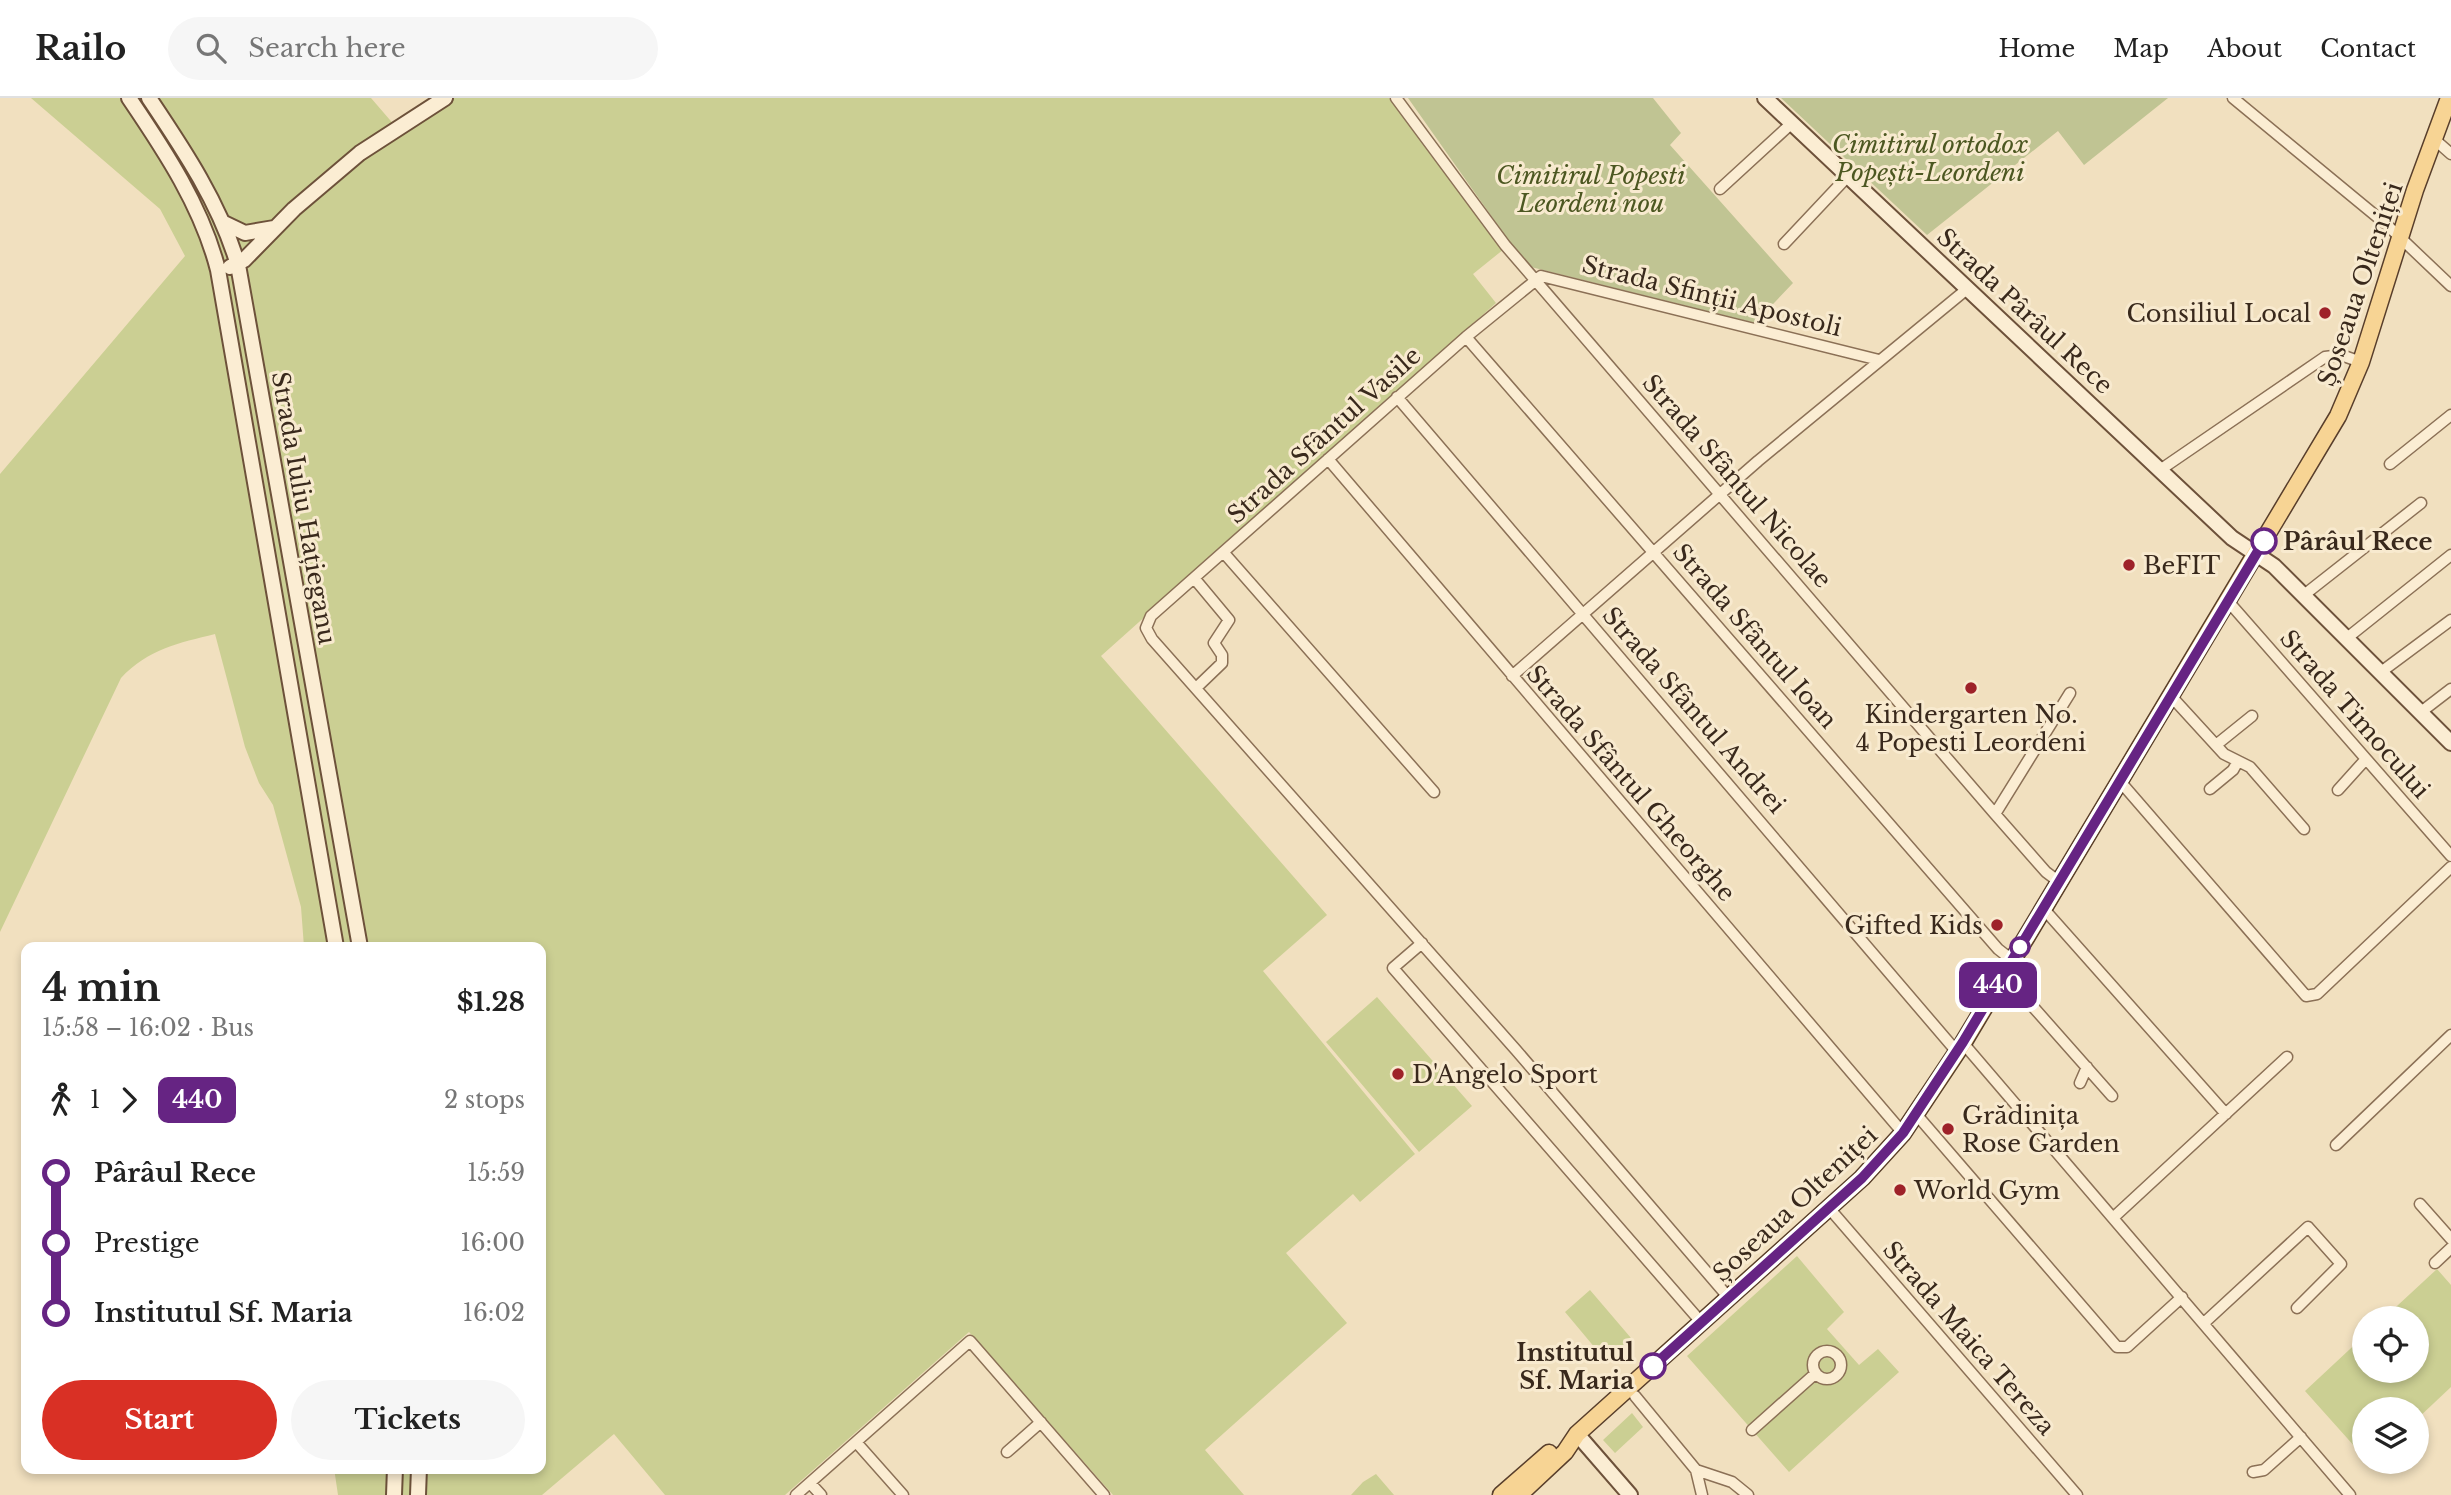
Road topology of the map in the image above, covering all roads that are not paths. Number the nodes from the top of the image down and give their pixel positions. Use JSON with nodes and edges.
{"nodes":[{"id":1,"x":129,"y":98,"type":"edge"},
{"id":2,"x":149,"y":98,"type":"edge"},
{"id":3,"x":445,"y":98,"type":"edge"},
{"id":4,"x":1396,"y":98,"type":"edge"},
{"id":5,"x":1765,"y":98,"type":"edge"},
{"id":6,"x":2233,"y":98,"type":"edge"},
{"id":7,"x":2449,"y":98,"type":"edge"},
{"id":8,"x":1792,"y":123,"type":"junction"},
{"id":9,"x":2434,"y":139,"type":"junction"},
{"id":10,"x":2451,"y":153,"type":"edge"},
{"id":11,"x":1848,"y":176,"type":"junction"},
{"id":12,"x":1720,"y":189,"type":"dead end"},
{"id":13,"x":222,"y":222,"type":"junction"},
{"id":14,"x":275,"y":228,"type":"junction"},
{"id":15,"x":2400,"y":237,"type":"junction"},
{"id":16,"x":1784,"y":244,"type":"dead end"},
{"id":17,"x":238,"y":265,"type":"junction"},
{"id":18,"x":218,"y":270,"type":"junction"},
{"id":19,"x":1535,"y":279,"type":"junction"},
{"id":20,"x":2451,"y":286,"type":"edge"},
{"id":21,"x":1968,"y":289,"type":"junction"},
{"id":22,"x":1466,"y":337,"type":"junction"},
{"id":23,"x":1879,"y":360,"type":"junction"},
{"id":24,"x":2361,"y":362,"type":"junction"},
{"id":25,"x":1397,"y":397,"type":"junction"},
{"id":26,"x":2451,"y":415,"type":"edge"},
{"id":27,"x":1328,"y":459,"type":"junction"},
{"id":28,"x":2390,"y":464,"type":"dead end"},
{"id":29,"x":2160,"y":470,"type":"junction"},
{"id":30,"x":1720,"y":494,"type":"junction"},
{"id":31,"x":2421,"y":503,"type":"dead end"},
{"id":32,"x":1654,"y":551,"type":"junction"},
{"id":33,"x":1224,"y":553,"type":"junction"},
{"id":34,"x":2256,"y":553,"type":"junction"},
{"id":35,"x":2451,"y":555,"type":"edge"},
{"id":36,"x":1194,"y":578,"type":"junction"},
{"id":37,"x":2304,"y":595,"type":"junction"},
{"id":38,"x":2227,"y":600,"type":"junction"},
{"id":39,"x":1583,"y":614,"type":"junction"},
{"id":40,"x":2451,"y":620,"type":"edge"},
{"id":41,"x":2347,"y":638,"type":"junction"},
{"id":42,"x":2381,"y":672,"type":"junction"},
{"id":43,"x":1512,"y":676,"type":"junction"},
{"id":44,"x":1196,"y":688,"type":"junction"},
{"id":45,"x":2451,"y":689,"type":"edge"},
{"id":46,"x":2070,"y":693,"type":"dead end"},
{"id":47,"x":2170,"y":695,"type":"junction"},
{"id":48,"x":2421,"y":712,"type":"junction"},
{"id":49,"x":2252,"y":716,"type":"dead end"},
{"id":50,"x":2450,"y":739,"type":"edge"},
{"id":51,"x":2216,"y":746,"type":"junction"},
{"id":52,"x":2366,"y":759,"type":"junction"},
{"id":53,"x":2238,"y":761,"type":"junction"},
{"id":54,"x":2118,"y":779,"type":"junction"},
{"id":55,"x":2210,"y":789,"type":"dead end"},
{"id":56,"x":2337,"y":790,"type":"dead end"},
{"id":57,"x":1434,"y":792,"type":"dead end"},
{"id":58,"x":1995,"y":814,"type":"junction"},
{"id":59,"x":2304,"y":829,"type":"dead end"},
{"id":60,"x":2451,"y":856,"type":"edge"},
{"id":61,"x":2451,"y":867,"type":"edge"},
{"id":62,"x":2059,"y":881,"type":"junction"},
{"id":63,"x":2043,"y":908,"type":"junction"},
{"id":64,"x":335,"y":942,"type":"edge"},
{"id":65,"x":359,"y":942,"type":"edge"},
{"id":66,"x":1422,"y":943,"type":"junction"},
{"id":67,"x":2008,"y":967,"type":"junction"},
{"id":68,"x":2451,"y":1035,"type":"edge"},
{"id":69,"x":1960,"y":1047,"type":"junction"},
{"id":70,"x":2287,"y":1057,"type":"dead end"},
{"id":71,"x":2087,"y":1067,"type":"junction"},
{"id":72,"x":2080,"y":1083,"type":"dead end"},
{"id":73,"x":2112,"y":1096,"type":"dead end"},
{"id":74,"x":1916,"y":1114,"type":"junction"},
{"id":75,"x":2226,"y":1114,"type":"junction"},
{"id":76,"x":1903,"y":1133,"type":"junction"},
{"id":77,"x":2336,"y":1144,"type":"dead end"},
{"id":78,"x":2420,"y":1205,"type":"dead end"},
{"id":79,"x":1829,"y":1208,"type":"junction"},
{"id":80,"x":2114,"y":1217,"type":"junction"},
{"id":81,"x":2451,"y":1239,"type":"edge"},
{"id":82,"x":2451,"y":1248,"type":"edge"},
{"id":83,"x":2435,"y":1262,"type":"dead end"},
{"id":84,"x":2182,"y":1297,"type":"junction"},
{"id":85,"x":1728,"y":1298,"type":"junction"},
{"id":86,"x":2297,"y":1308,"type":"dead end"},
{"id":87,"x":1701,"y":1322,"type":"junction"},
{"id":88,"x":2204,"y":1323,"type":"junction"},
{"id":89,"x":1816,"y":1373,"type":"dead end"},
{"id":90,"x":1635,"y":1396,"type":"dead end"},
{"id":91,"x":1041,"y":1422,"type":"junction"},
{"id":92,"x":1752,"y":1430,"type":"dead end"},
{"id":93,"x":1577,"y":1434,"type":"junction"},
{"id":94,"x":2301,"y":1437,"type":"junction"},
{"id":95,"x":856,"y":1442,"type":"junction"},
{"id":96,"x":1007,"y":1452,"type":"dead end"},
{"id":97,"x":1696,"y":1470,"type":"junction"},
{"id":98,"x":2253,"y":1472,"type":"dead end"},
{"id":99,"x":395,"y":1474,"type":"edge"},
{"id":100,"x":419,"y":1474,"type":"edge"},
{"id":101,"x":810,"y":1483,"type":"junction"},
{"id":102,"x":394,"y":1494,"type":"edge"},
{"id":103,"x":418,"y":1495,"type":"edge"},
{"id":104,"x":796,"y":1495,"type":"edge"},
{"id":105,"x":821,"y":1495,"type":"edge"},
{"id":106,"x":903,"y":1495,"type":"edge"},
{"id":107,"x":1104,"y":1495,"type":"edge"},
{"id":108,"x":1501,"y":1495,"type":"edge"},
{"id":109,"x":1519,"y":1495,"type":"edge"},
{"id":110,"x":1630,"y":1495,"type":"edge"},
{"id":111,"x":1702,"y":1495,"type":"edge"},
{"id":112,"x":1748,"y":1495,"type":"edge"},
{"id":113,"x":2077,"y":1495,"type":"edge"},
{"id":114,"x":2350,"y":1495,"type":"edge"}],
"edges":[{"from":1,"to":18,"type":"main road","name":"Strada Iuliu Hațieganu"},
{"from":2,"to":13,"type":"main road","name":"Strada Iuliu Hațieganu"},
{"from":3,"to":14,"type":"main road"},
{"from":4,"to":19,"type":"street","name":"Strada Sfântul Nicolae"},
{"from":5,"to":8,"type":"main road","name":"Strada Pârâul Rece"},
{"from":6,"to":15,"type":"street"},
{"from":7,"to":9,"type":"main road","name":"Șoseaua Olteniței"},
{"from":8,"to":11,"type":"main road","name":"Strada Pârâul Rece"},
{"from":8,"to":12,"type":"street"},
{"from":9,"to":10,"type":"street"},
{"from":9,"to":15,"type":"main road","name":"Șoseaua Olteniței"},
{"from":11,"to":16,"type":"street"},
{"from":11,"to":21,"type":"main road","name":"Strada Pârâul Rece"},
{"from":13,"to":14,"type":"main road"},
{"from":13,"to":17,"type":"main road","name":"Strada Iuliu Hațieganu"},
{"from":14,"to":17,"type":"main road"},
{"from":15,"to":20,"type":"street"},
{"from":15,"to":24,"type":"main road","name":"Șoseaua Olteniței"},
{"from":17,"to":18,"type":"main road"},
{"from":17,"to":65,"type":"main road","name":"Strada Iuliu Hațieganu"},
{"from":18,"to":64,"type":"main road","name":"Strada Iuliu Hațieganu"},
{"from":19,"to":22,"type":"street","name":"Strada Sfântul Vasile"},
{"from":19,"to":23,"type":"street","name":"Strada Sfinții Apostoli"},
{"from":19,"to":30,"type":"street","name":"Strada Sfântul Nicolae"},
{"from":21,"to":23,"type":"street"},
{"from":21,"to":29,"type":"main road","name":"Strada Pârâul Rece"},
{"from":22,"to":25,"type":"street","name":"Strada Sfântul Vasile"},
{"from":22,"to":32,"type":"street","name":"Strada Sfântul Ioan"},
{"from":23,"to":30,"type":"street"},
{"from":24,"to":29,"type":"street"},
{"from":24,"to":34,"type":"main road","name":"Șoseaua Olteniței"},
{"from":25,"to":27,"type":"street","name":"Strada Sfântul Vasile"},
{"from":25,"to":39,"type":"street","name":"Strada Sfântul Andrei"},
{"from":26,"to":28,"type":"street"},
{"from":27,"to":33,"type":"street","name":"Strada Sfântul Vasile"},
{"from":27,"to":43,"type":"street","name":"Strada Sfântul Gheorghe"},
{"from":29,"to":34,"type":"main road","name":"Strada Pârâul Rece"},
{"from":30,"to":32,"type":"street"},
{"from":30,"to":58,"type":"street","name":"Strada Sfântul Nicolae"},
{"from":31,"to":37,"type":"street"},
{"from":32,"to":39,"type":"street"},
{"from":32,"to":67,"type":"street","name":"Strada Sfântul Ioan"},
{"from":33,"to":36,"type":"street"},
{"from":33,"to":57,"type":"street","name":"Strada Sfântul Vasile"},
{"from":34,"to":37,"type":"main road","name":"Strada Pârâul Rece"},
{"from":34,"to":38,"type":"main road","name":"Șoseaua Olteniței"},
{"from":35,"to":41,"type":"street"},
{"from":36,"to":44,"type":"street"},
{"from":36,"to":44,"type":"street"},
{"from":37,"to":41,"type":"main road","name":"Strada Pârâul Rece"},
{"from":38,"to":47,"type":"main road","name":"Șoseaua Olteniței"},
{"from":38,"to":52,"type":"street","name":"Strada Timocului"},
{"from":39,"to":43,"type":"street"},
{"from":39,"to":69,"type":"street","name":"Strada Sfântul Andrei"},
{"from":40,"to":42,"type":"street"},
{"from":41,"to":42,"type":"main road","name":"Strada Pârâul Rece"},
{"from":42,"to":48,"type":"main road","name":"Strada Pârâul Rece"},
{"from":43,"to":76,"type":"street","name":"Strada Sfântul Gheorghe"},
{"from":44,"to":66,"type":"street"},
{"from":45,"to":48,"type":"street"},
{"from":46,"to":58,"type":"street"},
{"from":47,"to":51,"type":"street"},
{"from":47,"to":54,"type":"main road","name":"Șoseaua Olteniței"},
{"from":48,"to":50,"type":"main road","name":"Strada Pârâul Rece"},
{"from":49,"to":51,"type":"street"},
{"from":51,"to":53,"type":"street"},
{"from":52,"to":56,"type":"street"},
{"from":52,"to":60,"type":"street","name":"Strada Timocului"},
{"from":53,"to":55,"type":"street"},
{"from":53,"to":59,"type":"street"},
{"from":54,"to":61,"type":"street"},
{"from":54,"to":62,"type":"main road","name":"Șoseaua Olteniței"},
{"from":58,"to":62,"type":"street","name":"Strada Sfântul Nicolae"},
{"from":62,"to":63,"type":"main road","name":"Șoseaua Olteniței"},
{"from":63,"to":67,"type":"main road","name":"Șoseaua Olteniței"},
{"from":63,"to":75,"type":"street"},
{"from":66,"to":85,"type":"street"},
{"from":66,"to":87,"type":"street"},
{"from":67,"to":69,"type":"main road","name":"Șoseaua Olteniței"},
{"from":67,"to":71,"type":"street"},
{"from":68,"to":77,"type":"street"},
{"from":69,"to":74,"type":"main road","name":"Șoseaua Olteniței"},
{"from":69,"to":80,"type":"street","name":"Strada Sfântul Andrei"},
{"from":70,"to":75,"type":"street"},
{"from":71,"to":72,"type":"street"},
{"from":71,"to":73,"type":"street"},
{"from":74,"to":76,"type":"main road","name":"Șoseaua Olteniței"},
{"from":74,"to":84,"type":"street"},
{"from":75,"to":80,"type":"street"},
{"from":76,"to":79,"type":"main road","name":"Șoseaua Olteniței"},
{"from":78,"to":81,"type":"street"},
{"from":79,"to":85,"type":"main road","name":"Șoseaua Olteniței"},
{"from":79,"to":113,"type":"street","name":"Strada Maica Tereza"},
{"from":80,"to":84,"type":"street","name":"Strada Sfântul Andrei"},
{"from":82,"to":83,"type":"street"},
{"from":84,"to":88,"type":"street","name":"Strada Sfântul Andrei"},
{"from":85,"to":87,"type":"main road","name":"Șoseaua Olteniței"},
{"from":86,"to":88,"type":"street"},
{"from":87,"to":93,"type":"main road","name":"Șoseaua Olteniței"},
{"from":88,"to":94,"type":"street","name":"Strada Sfântul Andrei"},
{"from":89,"to":92,"type":"street"},
{"from":90,"to":97,"type":"street"},
{"from":91,"to":95,"type":"street"},
{"from":91,"to":96,"type":"street"},
{"from":91,"to":107,"type":"street"},
{"from":93,"to":108,"type":"main road","name":"Șoseaua Olteniței"},
{"from":93,"to":109,"type":"main road","name":"Șoseaua Olteniței"},
{"from":93,"to":110,"type":"main road"},
{"from":94,"to":98,"type":"street"},
{"from":94,"to":114,"type":"street","name":"Strada Sfântul Andrei"},
{"from":95,"to":101,"type":"street"},
{"from":95,"to":106,"type":"street"},
{"from":97,"to":111,"type":"street"},
{"from":97,"to":112,"type":"street"},
{"from":99,"to":102,"type":"main road"},
{"from":100,"to":103,"type":"main road"},
{"from":101,"to":104,"type":"street"},
{"from":101,"to":105,"type":"street"},
{"from":102,"to":103,"type":"main road"}]}
